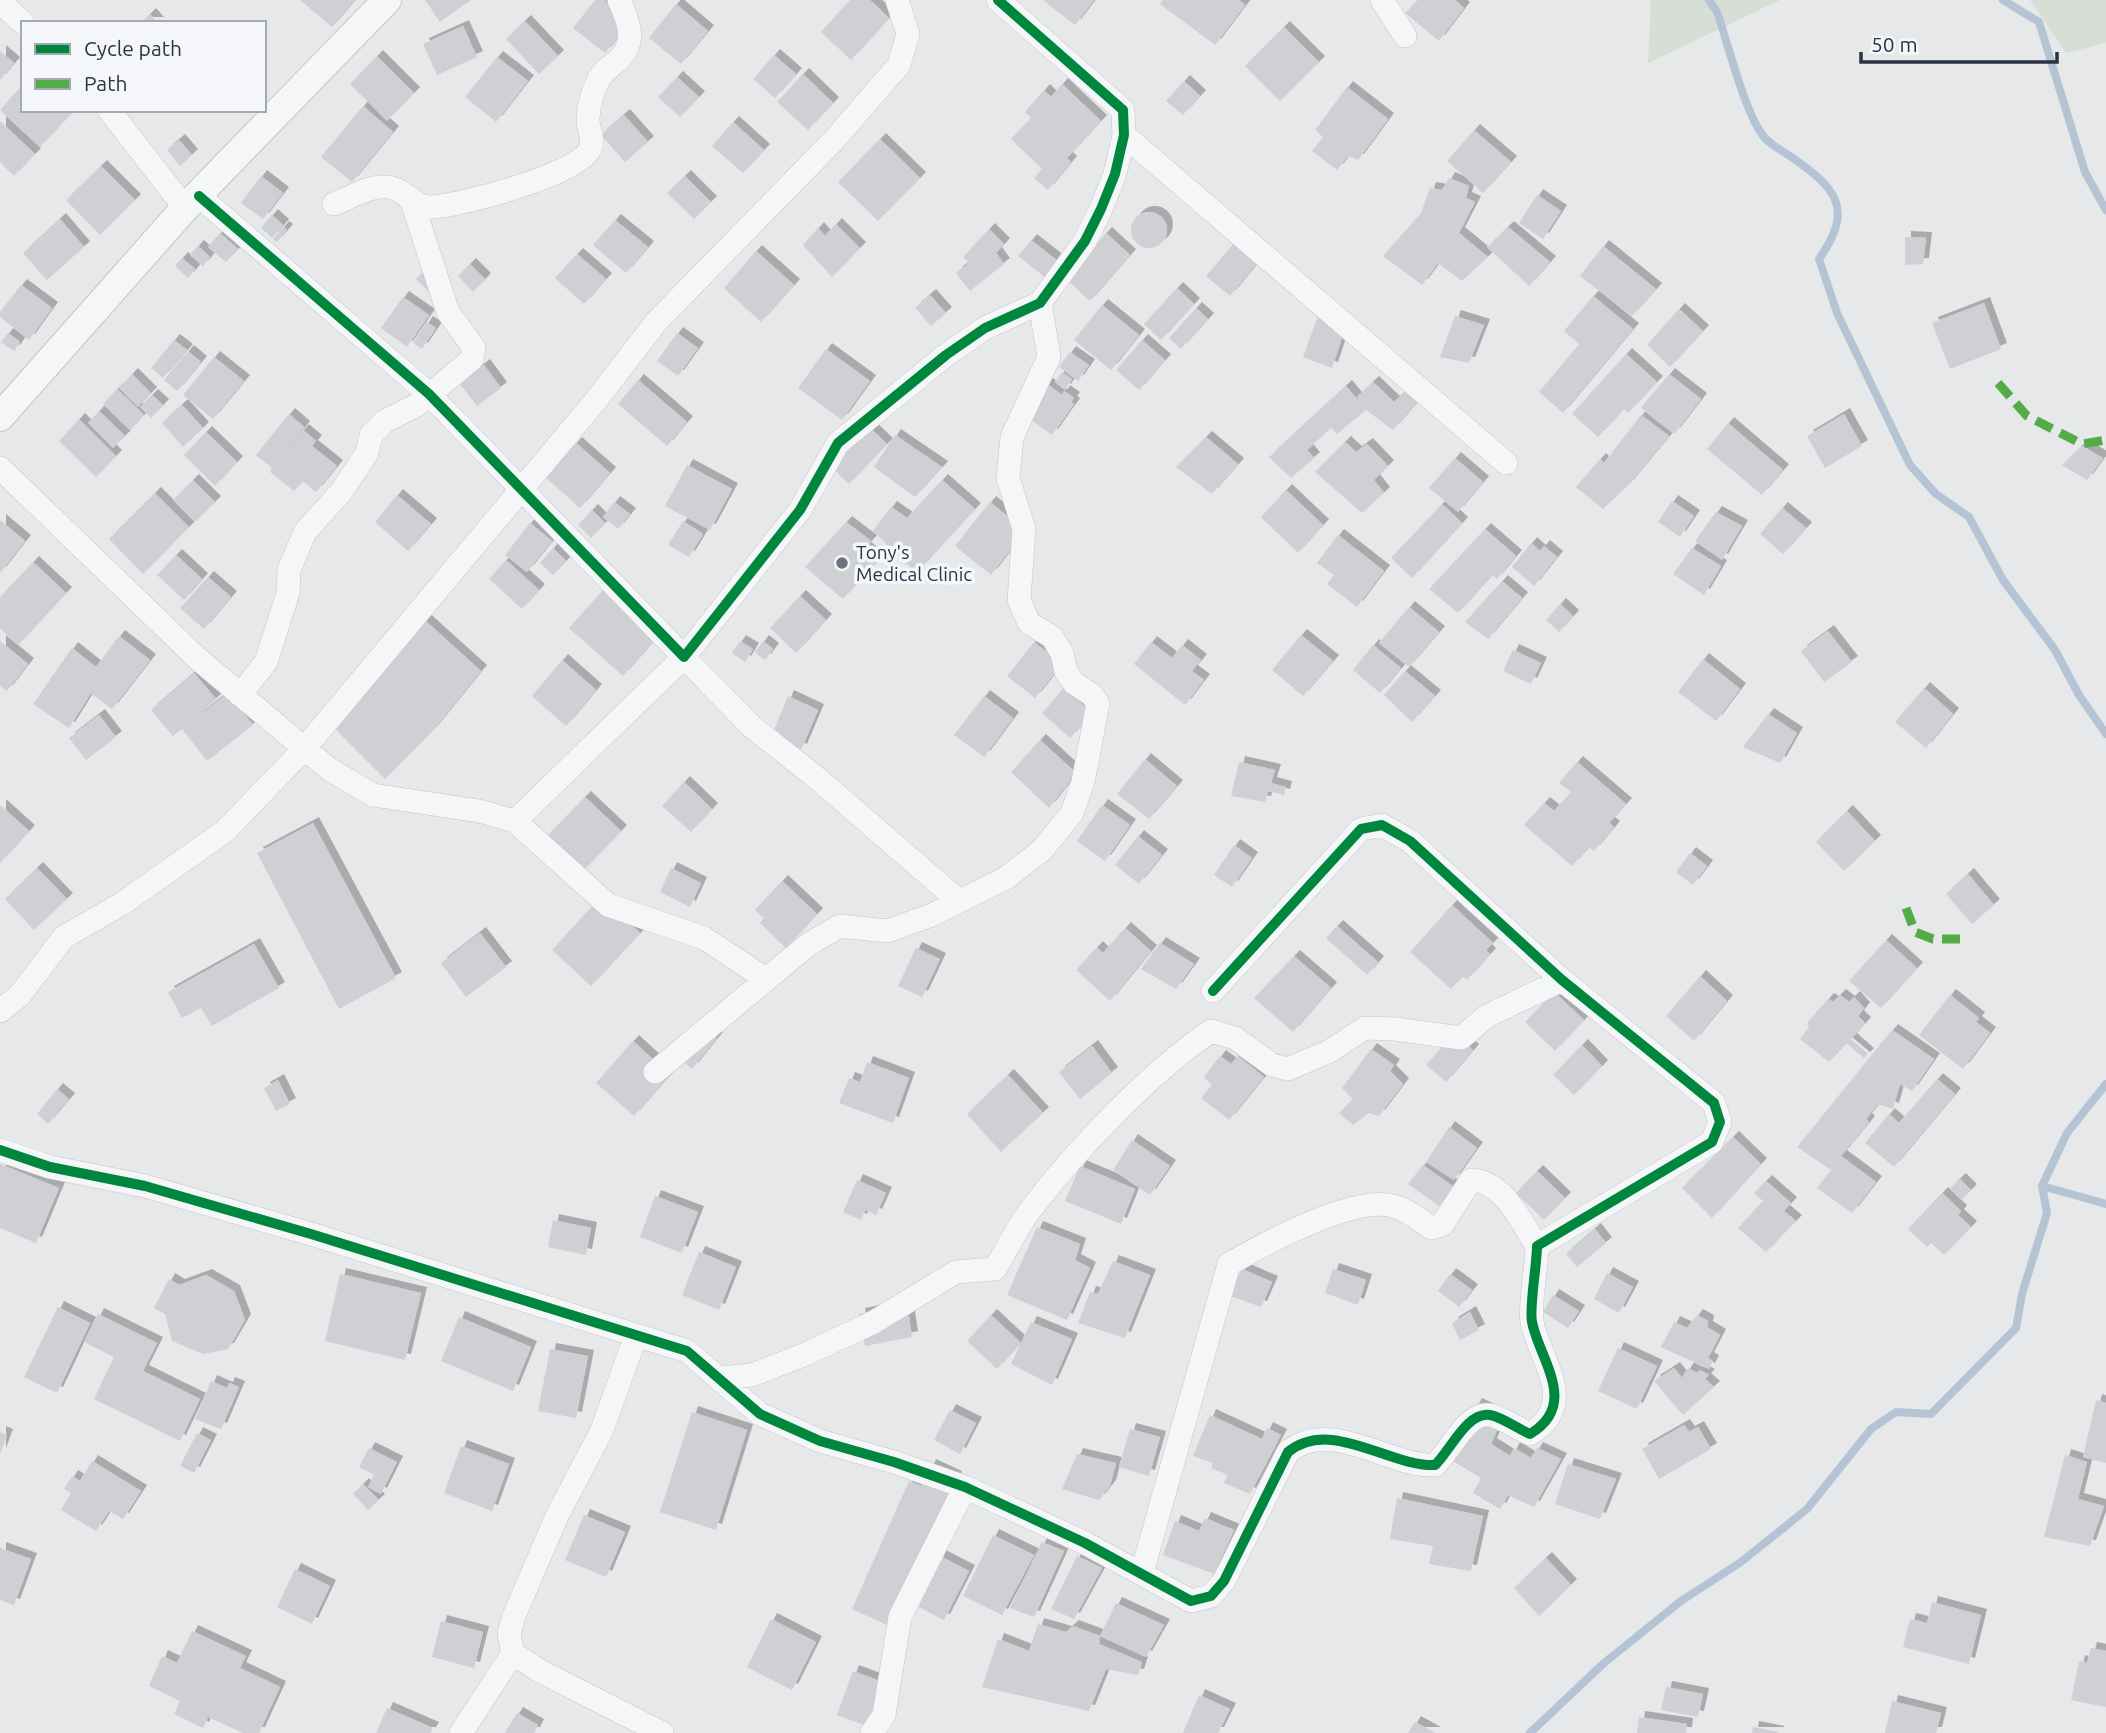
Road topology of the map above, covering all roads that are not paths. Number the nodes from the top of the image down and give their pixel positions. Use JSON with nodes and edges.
{"nodes":[{"id":1,"x":387,"y":0,"type":"edge"},
{"id":2,"x":619,"y":0,"type":"edge"},
{"id":3,"x":897,"y":0,"type":"edge"},
{"id":4,"x":998,"y":0,"type":"edge"},
{"id":5,"x":1382,"y":0,"type":"edge"},
{"id":6,"x":0,"y":2,"type":"edge"},
{"id":7,"x":21,"y":21,"type":"edge"},
{"id":8,"x":1405,"y":36,"type":"dead end"},
{"id":9,"x":111,"y":112,"type":"edge"},
{"id":10,"x":1124,"y":135,"type":"junction"},
{"id":11,"x":192,"y":202,"type":"junction"},
{"id":12,"x":412,"y":202,"type":"junction"},
{"id":13,"x":334,"y":204,"type":"dead end"},
{"id":14,"x":1040,"y":303,"type":"junction"},
{"id":15,"x":429,"y":394,"type":"junction"},
{"id":16,"x":0,"y":417,"type":"edge"},
{"id":17,"x":1506,"y":463,"type":"dead end"},
{"id":18,"x":0,"y":468,"type":"edge"},
{"id":19,"x":520,"y":491,"type":"junction"},
{"id":20,"x":684,"y":657,"type":"junction"},
{"id":21,"x":240,"y":695,"type":"junction"},
{"id":22,"x":304,"y":749,"type":"junction"},
{"id":23,"x":515,"y":821,"type":"junction"},
{"id":24,"x":959,"y":901,"type":"junction"},
{"id":25,"x":766,"y":979,"type":"junction"},
{"id":26,"x":1562,"y":980,"type":"junction"},
{"id":27,"x":1213,"y":991,"type":"dead end"},
{"id":28,"x":0,"y":1011,"type":"edge"},
{"id":29,"x":655,"y":1072,"type":"dead end"},
{"id":30,"x":0,"y":1150,"type":"edge"},
{"id":31,"x":1537,"y":1246,"type":"junction"},
{"id":32,"x":636,"y":1335,"type":"junction"},
{"id":33,"x":721,"y":1378,"type":"junction"},
{"id":34,"x":965,"y":1487,"type":"junction"},
{"id":35,"x":1142,"y":1572,"type":"junction"},
{"id":36,"x":513,"y":1653,"type":"junction"},
{"id":37,"x":461,"y":1733,"type":"edge"},
{"id":38,"x":662,"y":1733,"type":"edge"},
{"id":39,"x":872,"y":1733,"type":"edge"}],
"edges":[{"from":1,"to":11,"type":"street"},
{"from":2,"to":12,"type":"street"},
{"from":3,"to":19,"type":"street"},
{"from":4,"to":10,"type":"street"},
{"from":5,"to":8,"type":"street"},
{"from":6,"to":7,"type":"street"},
{"from":9,"to":11,"type":"street"},
{"from":10,"to":14,"type":"street"},
{"from":10,"to":17,"type":"street"},
{"from":11,"to":15,"type":"street"},
{"from":11,"to":16,"type":"street"},
{"from":12,"to":13,"type":"street"},
{"from":12,"to":15,"type":"street"},
{"from":14,"to":20,"type":"street"},
{"from":14,"to":24,"type":"street"},
{"from":15,"to":19,"type":"street"},
{"from":15,"to":21,"type":"street"},
{"from":18,"to":21,"type":"street"},
{"from":19,"to":20,"type":"street"},
{"from":19,"to":22,"type":"street"},
{"from":20,"to":23,"type":"street"},
{"from":20,"to":24,"type":"street"},
{"from":21,"to":22,"type":"street"},
{"from":22,"to":23,"type":"street"},
{"from":22,"to":28,"type":"street"},
{"from":23,"to":25,"type":"street"},
{"from":24,"to":25,"type":"street"},
{"from":25,"to":29,"type":"street"},
{"from":26,"to":27,"type":"street"},
{"from":26,"to":31,"type":"street"},
{"from":26,"to":33,"type":"street"},
{"from":30,"to":32,"type":"street"},
{"from":31,"to":35,"type":"street"},
{"from":31,"to":35,"type":"street"},
{"from":32,"to":33,"type":"street"},
{"from":32,"to":36,"type":"street"},
{"from":33,"to":34,"type":"street"},
{"from":34,"to":35,"type":"street"},
{"from":34,"to":39,"type":"street"},
{"from":36,"to":37,"type":"street"},
{"from":36,"to":38,"type":"street"}]}
